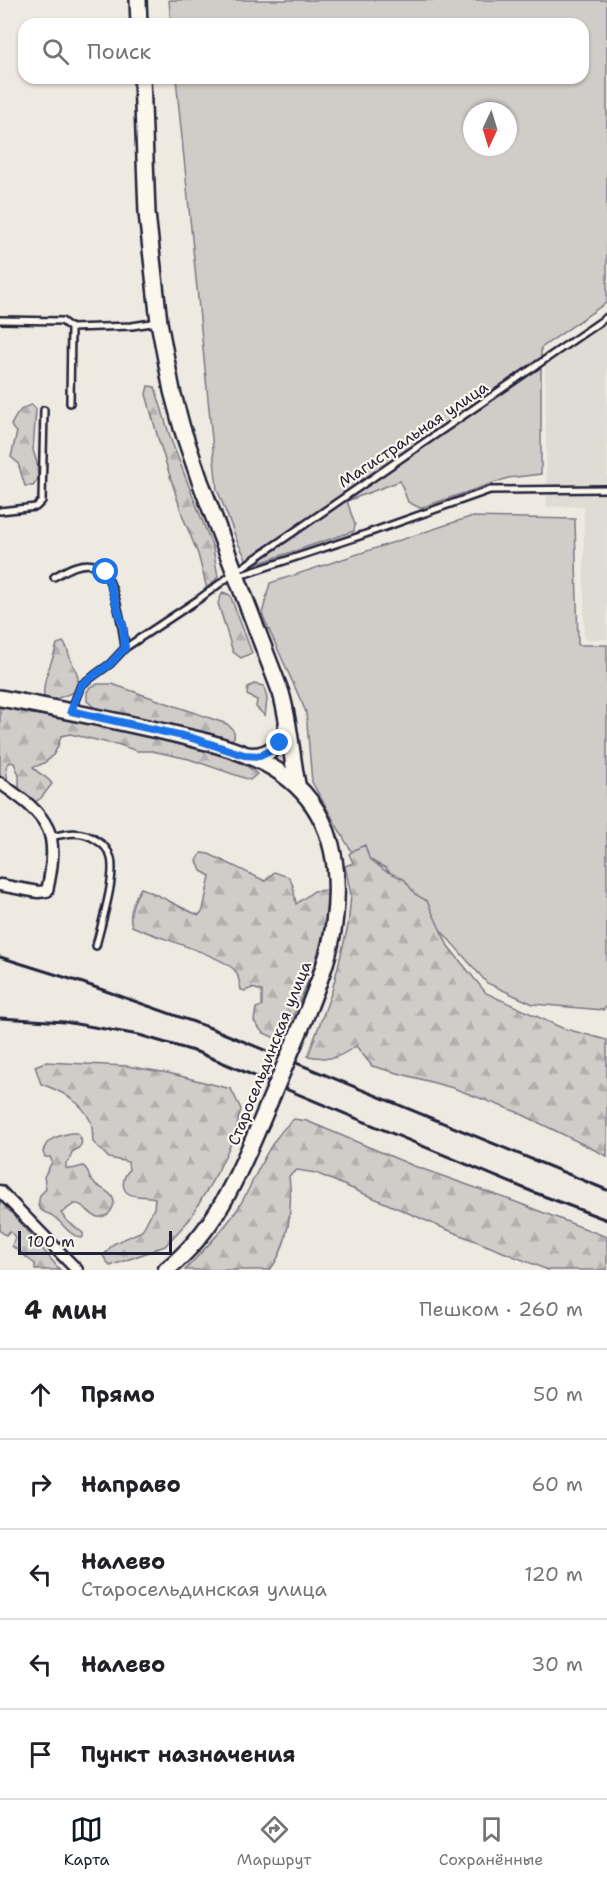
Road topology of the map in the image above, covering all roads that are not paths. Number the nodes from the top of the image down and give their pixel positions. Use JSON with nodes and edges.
{"nodes":[{"id":1,"x":138,"y":0,"type":"edge"},
{"id":2,"x":139,"y":18,"type":"edge"},
{"id":3,"x":142,"y":84,"type":"edge"},
{"id":4,"x":607,"y":317,"type":"edge"},
{"id":5,"x":0,"y":320,"type":"edge"},
{"id":6,"x":159,"y":322,"type":"junction"},
{"id":7,"x":71,"y":328,"type":"junction"},
{"id":8,"x":70,"y":403,"type":"dead end"},
{"id":9,"x":44,"y":410,"type":"dead end"},
{"id":10,"x":607,"y":489,"type":"edge"},
{"id":11,"x":0,"y":511,"type":"edge"},
{"id":12,"x":235,"y":575,"type":"junction"},
{"id":13,"x":54,"y":577,"type":"dead end"},
{"id":14,"x":125,"y":648,"type":"junction"},
{"id":15,"x":0,"y":698,"type":"edge"},
{"id":16,"x":71,"y":711,"type":"junction"},
{"id":17,"x":288,"y":718,"type":"junction"},
{"id":18,"x":244,"y":755,"type":"junction"},
{"id":19,"x":0,"y":783,"type":"edge"},
{"id":20,"x":297,"y":784,"type":"junction"},
{"id":21,"x":50,"y":837,"type":"junction"},
{"id":22,"x":0,"y":885,"type":"edge"},
{"id":23,"x":96,"y":946,"type":"dead end"},
{"id":24,"x":0,"y":1191,"type":"edge"},
{"id":25,"x":77,"y":1270,"type":"edge"},
{"id":26,"x":166,"y":1270,"type":"edge"}],
"edges":[{"from":1,"to":2,"type":"main road"},
{"from":3,"to":6,"type":"main road"},
{"from":4,"to":12,"type":"lane","name":"Магистральная улица"},
{"from":5,"to":7,"type":"lane"},
{"from":6,"to":7,"type":"lane"},
{"from":6,"to":12,"type":"main road"},
{"from":7,"to":8,"type":"lane"},
{"from":9,"to":11,"type":"lane"},
{"from":10,"to":12,"type":"lane"},
{"from":12,"to":14,"type":"lane","name":"Магистральная улица"},
{"from":12,"to":17,"type":"main road"},
{"from":13,"to":14,"type":"lane"},
{"from":14,"to":16,"type":"lane","name":"Магистральная улица"},
{"from":15,"to":16,"type":"main road","name":"Старосельдинская улица"},
{"from":16,"to":18,"type":"main road","name":"Старосельдинская улица"},
{"from":17,"to":18,"type":"main road"},
{"from":17,"to":20,"type":"main road"},
{"from":18,"to":20,"type":"main road","name":"Старосельдинская улица"},
{"from":19,"to":21,"type":"street"},
{"from":20,"to":26,"type":"main road","name":"Старосельдинская улица","bridge":true},
{"from":21,"to":22,"type":"street"},
{"from":21,"to":23,"type":"lane"},
{"from":24,"to":25,"type":"street"}]}
